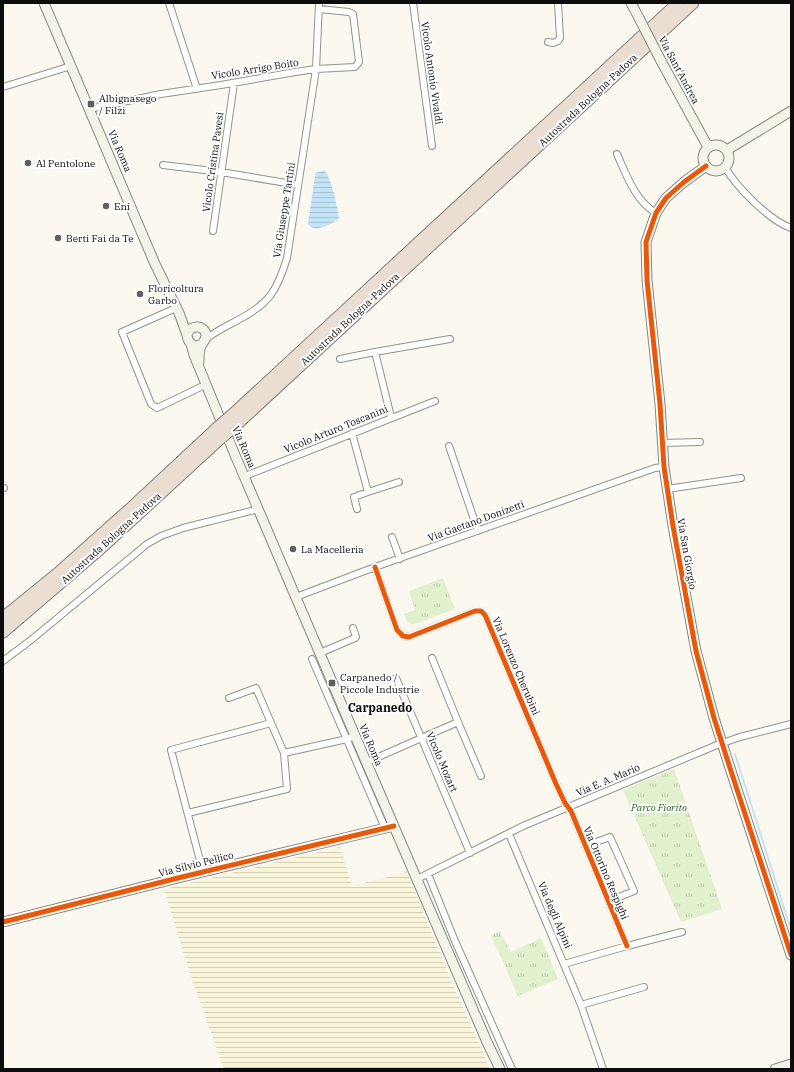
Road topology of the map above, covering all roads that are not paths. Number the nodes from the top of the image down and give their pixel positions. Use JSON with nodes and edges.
{"nodes":[{"id":1,"x":44,"y":3,"type":"edge"},
{"id":2,"x":169,"y":3,"type":"edge"},
{"id":3,"x":413,"y":3,"type":"edge"},
{"id":4,"x":558,"y":3,"type":"edge"},
{"id":5,"x":630,"y":3,"type":"edge"},
{"id":6,"x":678,"y":3,"type":"edge"},
{"id":7,"x":693,"y":3,"type":"edge"},
{"id":8,"x":319,"y":6,"type":"edge"},
{"id":9,"x":548,"y":42,"type":"dead end"},
{"id":10,"x":71,"y":66,"type":"junction"},
{"id":11,"x":316,"y":69,"type":"junction"},
{"id":12,"x":234,"y":83,"type":"junction"},
{"id":13,"x":221,"y":85,"type":"junction"},
{"id":14,"x":3,"y":87,"type":"edge"},
{"id":15,"x":197,"y":89,"type":"junction"},
{"id":16,"x":232,"y":96,"type":"junction"},
{"id":17,"x":89,"y":109,"type":"junction"},
{"id":18,"x":791,"y":111,"type":"edge"},
{"id":19,"x":432,"y":146,"type":"dead end"},
{"id":20,"x":708,"y":147,"type":"junction"},
{"id":21,"x":727,"y":150,"type":"junction"},
{"id":22,"x":617,"y":154,"type":"dead end"},
{"id":23,"x":163,"y":165,"type":"dead end"},
{"id":24,"x":706,"y":166,"type":"junction"},
{"id":25,"x":725,"y":167,"type":"junction"},
{"id":26,"x":221,"y":172,"type":"junction"},
{"id":27,"x":298,"y":185,"type":"junction"},
{"id":28,"x":656,"y":213,"type":"junction"},
{"id":29,"x":791,"y":228,"type":"edge"},
{"id":30,"x":213,"y":231,"type":"dead end"},
{"id":31,"x":177,"y":311,"type":"junction"},
{"id":32,"x":198,"y":327,"type":"junction"},
{"id":33,"x":224,"y":327,"type":"junction"},
{"id":34,"x":450,"y":339,"type":"dead end"},
{"id":35,"x":189,"y":340,"type":"junction"},
{"id":36,"x":204,"y":341,"type":"junction"},
{"id":37,"x":376,"y":352,"type":"junction"},
{"id":38,"x":340,"y":359,"type":"dead end"},
{"id":39,"x":199,"y":366,"type":"junction"},
{"id":40,"x":207,"y":384,"type":"junction"},
{"id":41,"x":435,"y":401,"type":"dead end"},
{"id":42,"x":391,"y":417,"type":"junction"},
{"id":43,"x":234,"y":420,"type":"junction"},
{"id":44,"x":219,"y":433,"type":"junction"},
{"id":45,"x":352,"y":434,"type":"junction"},
{"id":46,"x":700,"y":442,"type":"dead end"},
{"id":47,"x":662,"y":443,"type":"junction"},
{"id":48,"x":449,"y":446,"type":"dead end"},
{"id":49,"x":664,"y":467,"type":"junction"},
{"id":50,"x":245,"y":476,"type":"junction"},
{"id":51,"x":741,"y":478,"type":"dead end"},
{"id":52,"x":400,"y":482,"type":"dead end"},
{"id":53,"x":667,"y":489,"type":"junction"},
{"id":54,"x":368,"y":492,"type":"junction"},
{"id":55,"x":259,"y":510,"type":"junction"},
{"id":56,"x":358,"y":510,"type":"dead end"},
{"id":57,"x":478,"y":531,"type":"junction"},
{"id":58,"x":392,"y":537,"type":"dead end"},
{"id":59,"x":400,"y":559,"type":"junction"},
{"id":60,"x":375,"y":567,"type":"junction"},
{"id":61,"x":296,"y":597,"type":"junction"},
{"id":62,"x":3,"y":618,"type":"edge"},
{"id":63,"x":353,"y":628,"type":"dead end"},
{"id":64,"x":3,"y":632,"type":"edge"},
{"id":65,"x":320,"y":653,"type":"junction"},
{"id":66,"x":432,"y":658,"type":"dead end"},
{"id":67,"x":312,"y":659,"type":"dead end"},
{"id":68,"x":3,"y":661,"type":"edge"},
{"id":69,"x":396,"y":678,"type":"dead end"},
{"id":70,"x":229,"y":698,"type":"dead end"},
{"id":71,"x":458,"y":722,"type":"junction"},
{"id":72,"x":271,"y":723,"type":"junction"},
{"id":73,"x":791,"y":724,"type":"edge"},
{"id":74,"x":351,"y":738,"type":"junction"},
{"id":75,"x":421,"y":738,"type":"junction"},
{"id":76,"x":722,"y":743,"type":"junction"},
{"id":77,"x":284,"y":753,"type":"junction"},
{"id":78,"x":367,"y":762,"type":"junction"},
{"id":79,"x":481,"y":776,"type":"dead end"},
{"id":80,"x":568,"y":807,"type":"junction"},
{"id":81,"x":188,"y":813,"type":"junction"},
{"id":82,"x":390,"y":827,"type":"junction"},
{"id":83,"x":509,"y":834,"type":"junction"},
{"id":84,"x":586,"y":846,"type":"junction"},
{"id":85,"x":470,"y":853,"type":"junction"},
{"id":86,"x":203,"y":872,"type":"junction"},
{"id":87,"x":428,"y":874,"type":"junction"},
{"id":88,"x":417,"y":879,"type":"junction"},
{"id":89,"x":608,"y":901,"type":"junction"},
{"id":90,"x":3,"y":922,"type":"edge"},
{"id":91,"x":682,"y":932,"type":"dead end"},
{"id":92,"x":627,"y":946,"type":"junction"},
{"id":93,"x":791,"y":955,"type":"edge"},
{"id":94,"x":564,"y":964,"type":"junction"},
{"id":95,"x":644,"y":987,"type":"dead end"},
{"id":96,"x":581,"y":1005,"type":"junction"},
{"id":97,"x":789,"y":1066,"type":"edge"},
{"id":98,"x":500,"y":1069,"type":"edge"},
{"id":99,"x":512,"y":1069,"type":"edge"},
{"id":100,"x":603,"y":1069,"type":"edge"},
{"id":101,"x":775,"y":1069,"type":"edge"}],
"edges":[{"from":1,"to":10,"type":"street","name":"Via Roma"},
{"from":2,"to":15,"type":"street"},
{"from":3,"to":19,"type":"street","name":"Vicolo Antonio Vivaldi"},
{"from":4,"to":9,"type":"street"},
{"from":5,"to":20,"type":"street","name":"Via Sant'Andrea","bridge":true},
{"from":6,"to":43,"type":"highway","name":"Autostrada Bologna-Padova"},
{"from":7,"to":43,"type":"highway","name":"Autostrada Bologna-Padova"},
{"from":8,"to":11,"type":"street","name":"Via Giuseppe Tartini"},
{"from":8,"to":11,"type":"street","name":"Via Giuseppe Tartini"},
{"from":10,"to":14,"type":"street"},
{"from":10,"to":17,"type":"street","name":"Via Roma"},
{"from":11,"to":12,"type":"street","name":"Vicolo Arrigo Boito"},
{"from":11,"to":27,"type":"street","name":"Via Giuseppe Tartini"},
{"from":12,"to":13,"type":"street","name":"Vicolo Arrigo Boito"},
{"from":12,"to":16,"type":"street","name":"Vicolo Cristina Pavesi"},
{"from":13,"to":15,"type":"street","name":"Vicolo Arrigo Boito"},
{"from":13,"to":16,"type":"street"},
{"from":15,"to":17,"type":"street","name":"Vicolo Arrigo Boito"},
{"from":16,"to":26,"type":"street","name":"Vicolo Cristina Pavesi"},
{"from":17,"to":31,"type":"street","name":"Via Roma"},
{"from":18,"to":21,"type":"street"},
{"from":20,"to":21,"type":"street"},
{"from":20,"to":24,"type":"street"},
{"from":21,"to":25,"type":"street"},
{"from":22,"to":28,"type":"street"},
{"from":23,"to":26,"type":"street"},
{"from":24,"to":25,"type":"street"},
{"from":24,"to":28,"type":"street","name":"Via San Giorgio"},
{"from":25,"to":29,"type":"street"},
{"from":26,"to":27,"type":"street"},
{"from":26,"to":30,"type":"street","name":"Vicolo Cristina Pavesi"},
{"from":27,"to":33,"type":"street","name":"Via Giuseppe Tartini"},
{"from":28,"to":47,"type":"street","name":"Via San Giorgio"},
{"from":31,"to":32,"type":"street","name":"Via Roma"},
{"from":31,"to":35,"type":"street","name":"Via Roma"},
{"from":31,"to":40,"type":"street"},
{"from":32,"to":33,"type":"street","name":"Via Giuseppe Tartini"},
{"from":32,"to":35,"type":"street"},
{"from":32,"to":36,"type":"street"},
{"from":33,"to":36,"type":"street","name":"Via Giuseppe Tartini"},
{"from":34,"to":37,"type":"street"},
{"from":35,"to":36,"type":"street"},
{"from":35,"to":39,"type":"street","name":"Via Roma"},
{"from":36,"to":39,"type":"street"},
{"from":37,"to":38,"type":"street"},
{"from":37,"to":42,"type":"street"},
{"from":39,"to":40,"type":"street","name":"Via Roma"},
{"from":40,"to":50,"type":"street","name":"Via Roma"},
{"from":41,"to":42,"type":"street","name":"Vicolo Arturo Toscanini"},
{"from":42,"to":45,"type":"street","name":"Vicolo Arturo Toscanini"},
{"from":43,"to":44,"type":"highway","name":"Autostrada Bologna-Padova","bridge":true},
{"from":44,"to":62,"type":"highway","name":"Autostrada Bologna-Padova"},
{"from":44,"to":64,"type":"highway","name":"Autostrada Bologna-Padova"},
{"from":45,"to":50,"type":"street","name":"Vicolo Arturo Toscanini"},
{"from":45,"to":54,"type":"street"},
{"from":46,"to":47,"type":"street"},
{"from":47,"to":49,"type":"street","name":"Via San Giorgio"},
{"from":48,"to":57,"type":"street"},
{"from":49,"to":53,"type":"street","name":"Via San Giorgio"},
{"from":49,"to":57,"type":"street","name":"Via Gaetano Donizetti"},
{"from":50,"to":55,"type":"street","name":"Via Roma"},
{"from":51,"to":53,"type":"street"},
{"from":52,"to":54,"type":"street"},
{"from":53,"to":76,"type":"street","name":"Via San Giorgio"},
{"from":54,"to":56,"type":"street"},
{"from":55,"to":61,"type":"street","name":"Via Roma"},
{"from":55,"to":68,"type":"street"},
{"from":57,"to":59,"type":"street","name":"Via Gaetano Donizetti"},
{"from":58,"to":59,"type":"street"},
{"from":59,"to":60,"type":"street","name":"Via Gaetano Donizetti"},
{"from":60,"to":61,"type":"street","name":"Via Gaetano Donizetti"},
{"from":60,"to":80,"type":"street","name":"Via Lorenzo Cherubini"},
{"from":61,"to":65,"type":"street","name":"Via Roma"},
{"from":63,"to":65,"type":"street"},
{"from":65,"to":74,"type":"street","name":"Via Roma"},
{"from":66,"to":71,"type":"street"},
{"from":67,"to":74,"type":"street","name":"Via Roma"},
{"from":69,"to":75,"type":"street","name":"Vicolo Mozart"},
{"from":70,"to":72,"type":"street"},
{"from":71,"to":75,"type":"street"},
{"from":71,"to":79,"type":"street"},
{"from":72,"to":77,"type":"street"},
{"from":72,"to":81,"type":"street"},
{"from":73,"to":76,"type":"street","name":"Via E. A. Mario"},
{"from":74,"to":77,"type":"street"},
{"from":74,"to":78,"type":"street","name":"Via Roma"},
{"from":74,"to":82,"type":"street","name":"Via Roma"},
{"from":75,"to":78,"type":"street"},
{"from":75,"to":85,"type":"street","name":"Vicolo Mozart"},
{"from":76,"to":80,"type":"street","name":"Via E. A. Mario"},
{"from":76,"to":93,"type":"street","name":"Via San Giorgio"},
{"from":77,"to":81,"type":"street"},
{"from":78,"to":82,"type":"street","name":"Via Roma"},
{"from":80,"to":83,"type":"street","name":"Via E. A. Mario"},
{"from":80,"to":84,"type":"street","name":"Via Ottorino Respighi"},
{"from":81,"to":86,"type":"street"},
{"from":82,"to":86,"type":"street","name":"Via Silvio Pellico"},
{"from":82,"to":88,"type":"street","name":"Via Roma"},
{"from":83,"to":85,"type":"street","name":"Via E. A. Mario"},
{"from":83,"to":94,"type":"street","name":"Via degli Alpini"},
{"from":84,"to":89,"type":"street","name":"Via Ottorino Respighi"},
{"from":84,"to":89,"type":"street"},
{"from":85,"to":87,"type":"street","name":"Via E. A. Mario"},
{"from":86,"to":90,"type":"street","name":"Via Silvio Pellico"},
{"from":87,"to":88,"type":"street","name":"Via E. A. Mario"},
{"from":87,"to":99,"type":"street"},
{"from":88,"to":98,"type":"street","name":"Via Roma"},
{"from":89,"to":92,"type":"street","name":"Via Ottorino Respighi"},
{"from":91,"to":92,"type":"street"},
{"from":92,"to":94,"type":"street"},
{"from":94,"to":96,"type":"street","name":"Via degli Alpini"},
{"from":95,"to":96,"type":"street"},
{"from":96,"to":100,"type":"street","name":"Via degli Alpini"},
{"from":97,"to":101,"type":"street"}]}
